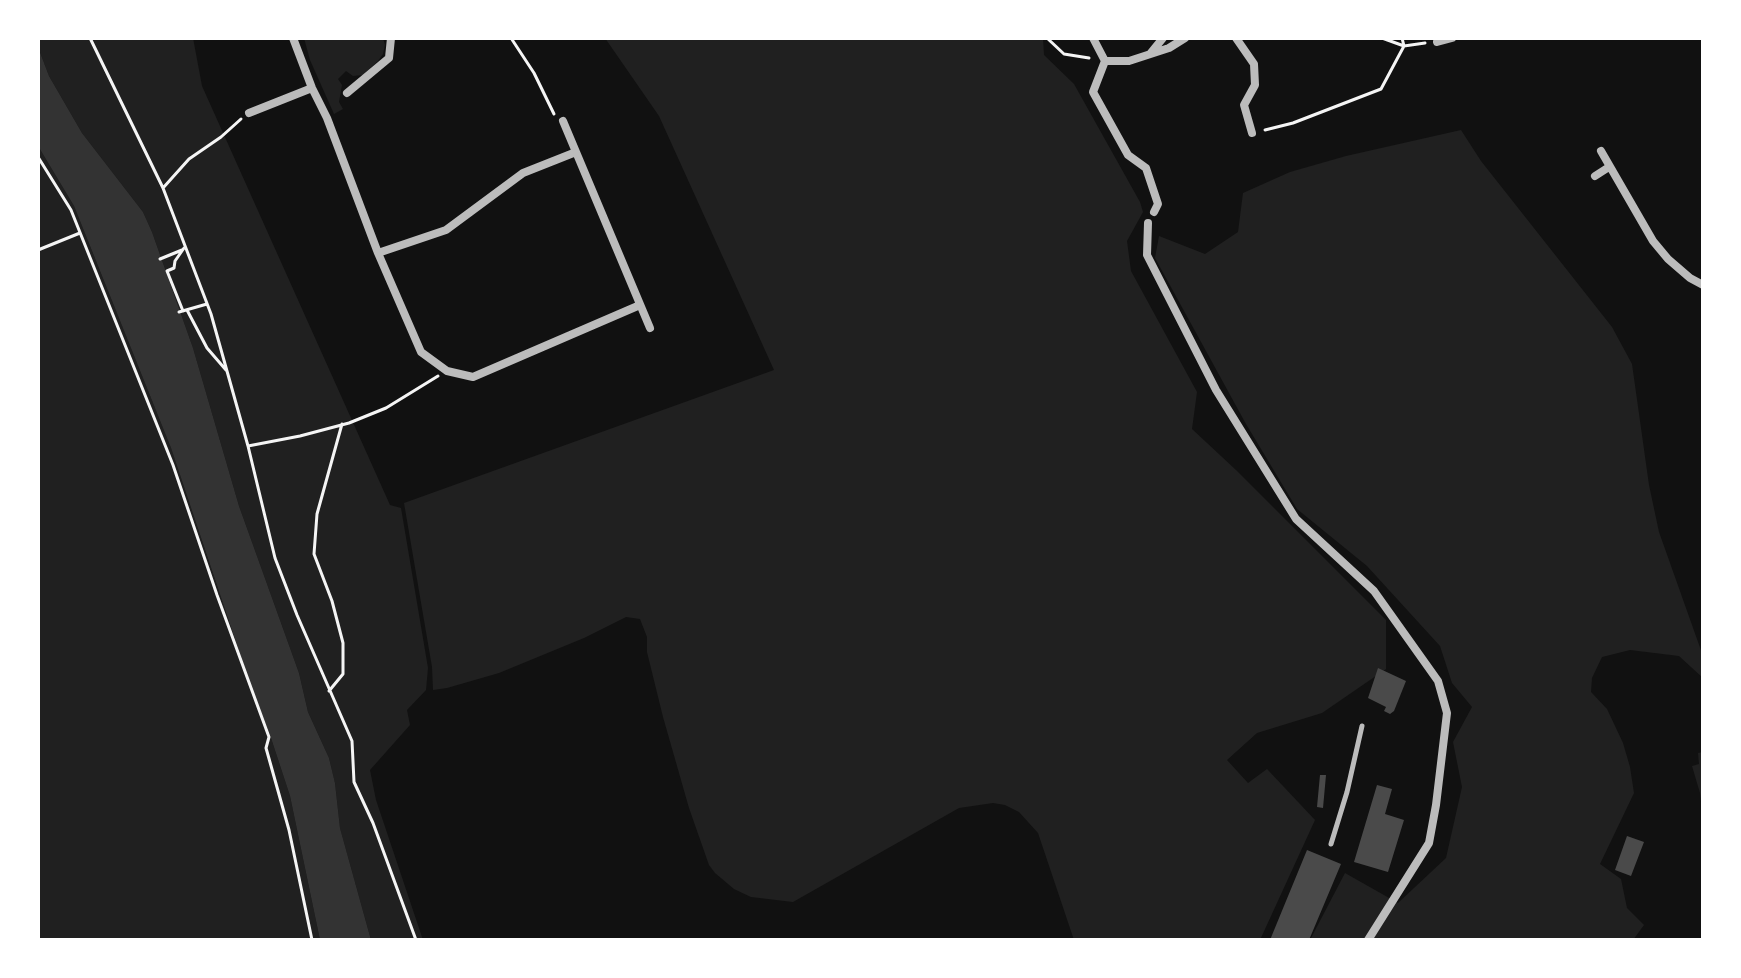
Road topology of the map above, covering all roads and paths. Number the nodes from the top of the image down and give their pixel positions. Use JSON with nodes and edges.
{"nodes":[{"id":1,"x":90,"y":38,"type":"edge"},
{"id":2,"x":293,"y":38,"type":"edge"},
{"id":3,"x":391,"y":38,"type":"edge"},
{"id":4,"x":511,"y":38,"type":"edge"},
{"id":5,"x":1047,"y":38,"type":"edge"},
{"id":6,"x":1093,"y":38,"type":"edge"},
{"id":7,"x":1163,"y":38,"type":"edge"},
{"id":8,"x":1185,"y":38,"type":"edge"},
{"id":9,"x":1236,"y":38,"type":"edge"},
{"id":10,"x":1382,"y":38,"type":"edge"},
{"id":11,"x":1402,"y":38,"type":"edge"},
{"id":12,"x":1452,"y":38,"type":"edge"},
{"id":13,"x":1437,"y":42,"type":"joint"},
{"id":14,"x":1404,"y":46,"type":"junction"},
{"id":15,"x":1149,"y":54,"type":"junction"},
{"id":16,"x":1105,"y":61,"type":"junction"},
{"id":17,"x":312,"y":88,"type":"junction"},
{"id":18,"x":347,"y":93,"type":"dead end"},
{"id":19,"x":249,"y":113,"type":"joint"},
{"id":20,"x":563,"y":121,"type":"joint"},
{"id":21,"x":1252,"y":133,"type":"joint"},
{"id":22,"x":1601,"y":151,"type":"dead end"},
{"id":23,"x":576,"y":152,"type":"junction"},
{"id":24,"x":38,"y":157,"type":"edge"},
{"id":25,"x":1609,"y":167,"type":"junction"},
{"id":26,"x":1595,"y":176,"type":"dead end"},
{"id":27,"x":163,"y":188,"type":"junction"},
{"id":28,"x":1154,"y":212,"type":"dead end"},
{"id":29,"x":1148,"y":223,"type":"dead end"},
{"id":30,"x":80,"y":233,"type":"junction"},
{"id":31,"x":184,"y":248,"type":"junction"},
{"id":32,"x":38,"y":250,"type":"edge"},
{"id":33,"x":378,"y":253,"type":"junction"},
{"id":34,"x":160,"y":259,"type":"dead end"},
{"id":35,"x":1703,"y":285,"type":"edge"},
{"id":36,"x":207,"y":304,"type":"junction"},
{"id":37,"x":640,"y":305,"type":"junction"},
{"id":38,"x":183,"y":311,"type":"junction"},
{"id":39,"x":650,"y":328,"type":"dead end"},
{"id":40,"x":447,"y":371,"type":"junction"},
{"id":41,"x":228,"y":373,"type":"junction"},
{"id":42,"x":342,"y":424,"type":"junction"},
{"id":43,"x":248,"y":446,"type":"junction"},
{"id":44,"x":329,"y":691,"type":"junction"},
{"id":45,"x":1362,"y":726,"type":"dead end"},
{"id":46,"x":1331,"y":844,"type":"dead end"},
{"id":47,"x":312,"y":940,"type":"edge"},
{"id":48,"x":416,"y":940,"type":"edge"},
{"id":49,"x":1368,"y":940,"type":"edge"}],
"edges":[{"from":1,"to":27,"type":"path"},
{"from":2,"to":17,"type":"street"},
{"from":3,"to":18,"type":"street"},
{"from":4,"to":20,"type":"path"},
{"from":5,"to":16,"type":"path"},
{"from":6,"to":16,"type":"street"},
{"from":7,"to":15,"type":"street"},
{"from":8,"to":15,"type":"street"},
{"from":9,"to":21,"type":"street"},
{"from":10,"to":14,"type":"path"},
{"from":11,"to":14,"type":"path"},
{"from":12,"to":13,"type":"street"},
{"from":13,"to":14,"type":"path"},
{"from":14,"to":21,"type":"path"},
{"from":15,"to":16,"type":"street"},
{"from":16,"to":28,"type":"street"},
{"from":17,"to":19,"type":"street"},
{"from":17,"to":33,"type":"street"},
{"from":19,"to":27,"type":"path"},
{"from":20,"to":23,"type":"street"},
{"from":22,"to":25,"type":"street"},
{"from":23,"to":33,"type":"street"},
{"from":23,"to":37,"type":"street"},
{"from":24,"to":30,"type":"path"},
{"from":25,"to":26,"type":"street"},
{"from":25,"to":35,"type":"street"},
{"from":27,"to":31,"type":"path"},
{"from":29,"to":49,"type":"street"},
{"from":30,"to":32,"type":"path"},
{"from":30,"to":47,"type":"path"},
{"from":31,"to":34,"type":"path"},
{"from":31,"to":36,"type":"path"},
{"from":31,"to":38,"type":"path"},
{"from":33,"to":40,"type":"street"},
{"from":36,"to":38,"type":"path"},
{"from":36,"to":41,"type":"path"},
{"from":37,"to":39,"type":"street"},
{"from":37,"to":40,"type":"street"},
{"from":38,"to":41,"type":"path"},
{"from":40,"to":42,"type":"path"},
{"from":41,"to":43,"type":"path"},
{"from":42,"to":43,"type":"path"},
{"from":42,"to":44,"type":"path"},
{"from":43,"to":44,"type":"path"},
{"from":44,"to":48,"type":"path"},
{"from":45,"to":46,"type":"lane"}]}
